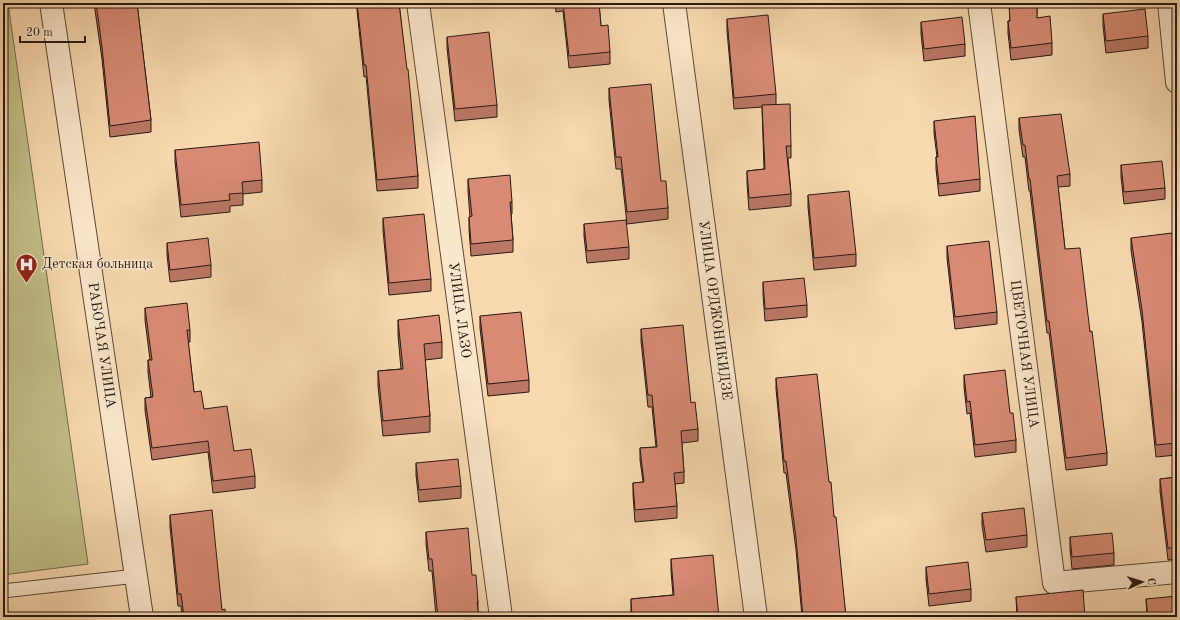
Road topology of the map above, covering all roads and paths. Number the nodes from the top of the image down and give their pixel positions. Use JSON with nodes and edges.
{"nodes":[{"id":1,"x":51,"y":3,"type":"edge"},
{"id":2,"x":418,"y":3,"type":"edge"},
{"id":3,"x":674,"y":3,"type":"edge"},
{"id":4,"x":979,"y":3,"type":"edge"},
{"id":5,"x":1169,"y":3,"type":"edge"},
{"id":6,"x":1177,"y":82,"type":"edge"},
{"id":7,"x":1177,"y":572,"type":"edge"},
{"id":8,"x":136,"y":576,"type":"junction"},
{"id":9,"x":3,"y":591,"type":"edge"},
{"id":10,"x":142,"y":617,"type":"edge"},
{"id":11,"x":501,"y":617,"type":"edge"},
{"id":12,"x":756,"y":617,"type":"edge"}],
"edges":[{"from":1,"to":8,"type":"street","name":"РАБОЧАЯ УЛИЦА"},
{"from":2,"to":11,"type":"street","name":"УЛИЦА ЛАЗО"},
{"from":3,"to":12,"type":"street","name":"УЛИЦА ОРДЖОНИКИДЗЕ"},
{"from":4,"to":7,"type":"street","name":"ЦВЕТОЧНАЯ УЛИЦА"},
{"from":5,"to":6,"type":"street"},
{"from":8,"to":9,"type":"lane"},
{"from":8,"to":10,"type":"street","name":"РАБОЧАЯ УЛИЦА"}]}
